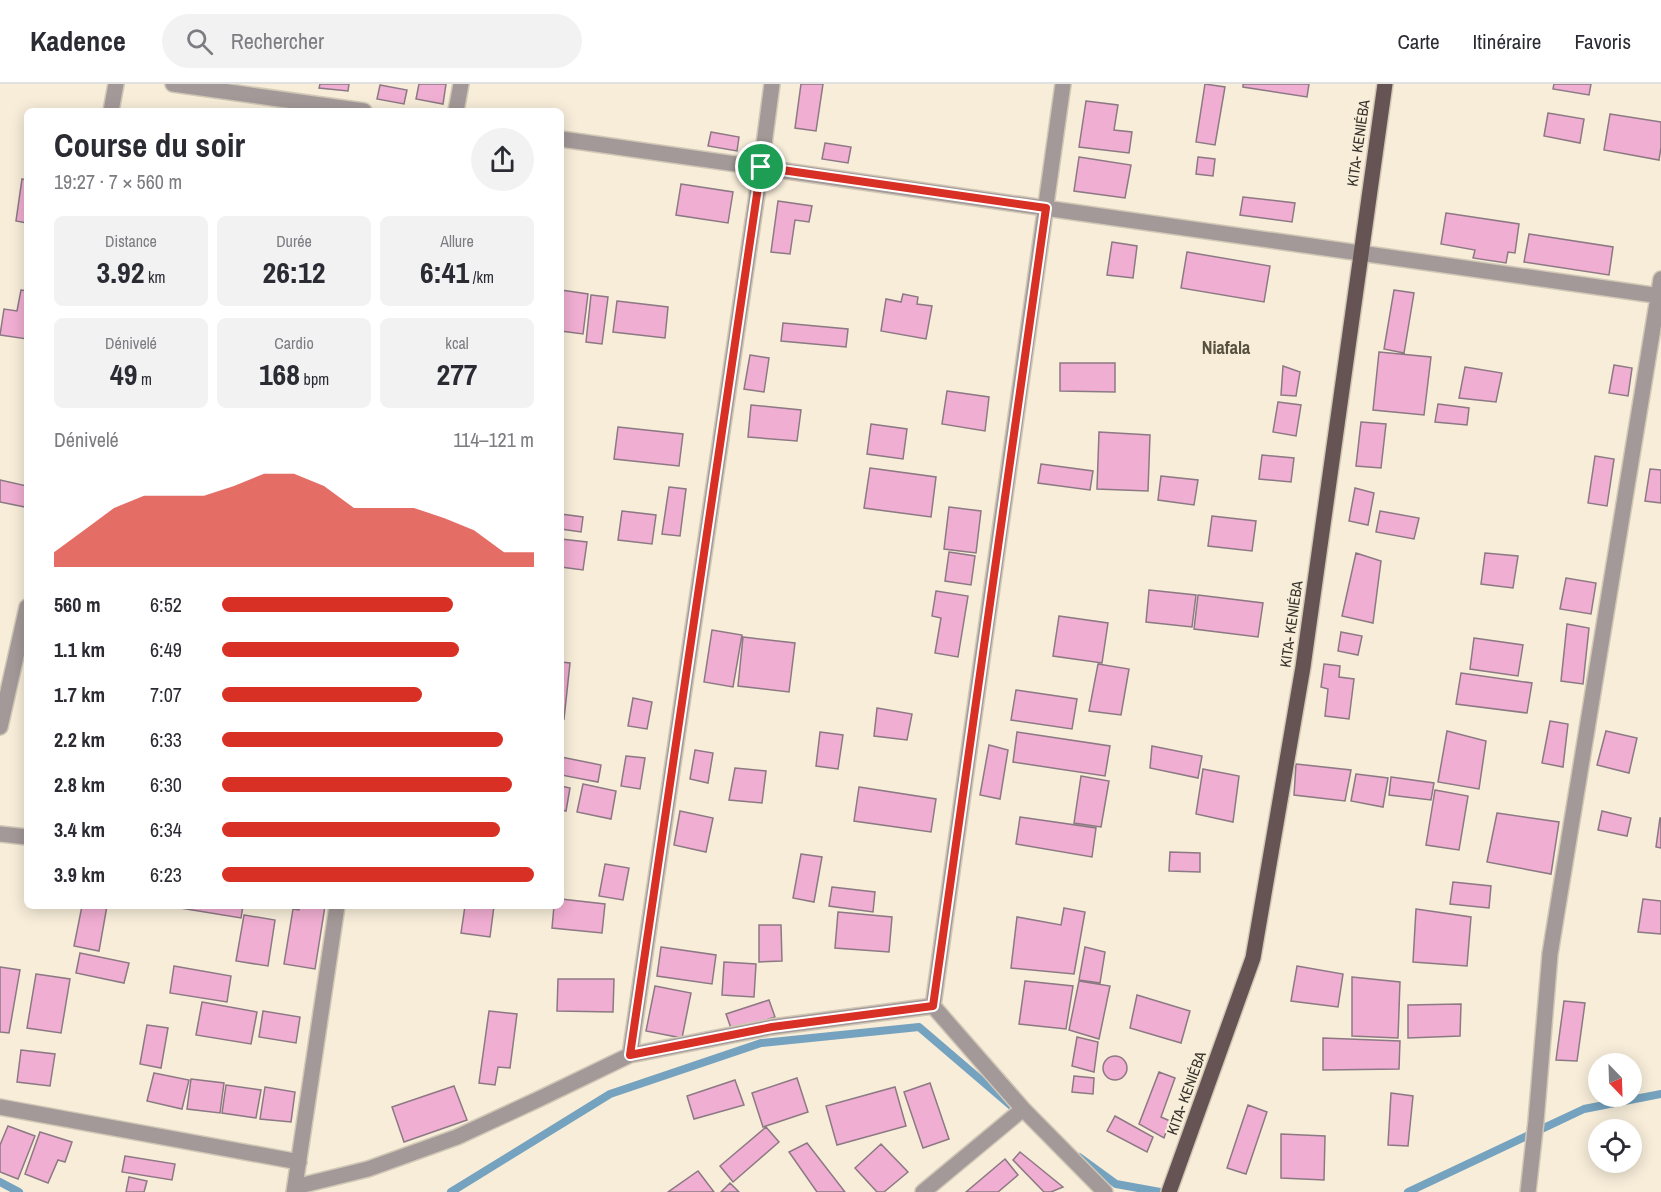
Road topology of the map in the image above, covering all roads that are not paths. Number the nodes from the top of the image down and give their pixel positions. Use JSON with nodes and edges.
{"nodes":[{"id":1,"x":116,"y":84,"type":"edge"},
{"id":2,"x":173,"y":84,"type":"edge"},
{"id":3,"x":461,"y":84,"type":"edge"},
{"id":4,"x":772,"y":84,"type":"edge"},
{"id":5,"x":1063,"y":84,"type":"edge"},
{"id":6,"x":1385,"y":84,"type":"edge"},
{"id":7,"x":112,"y":108,"type":"edge"},
{"id":8,"x":343,"y":108,"type":"edge"},
{"id":9,"x":457,"y":108,"type":"edge"},
{"id":10,"x":564,"y":139,"type":"edge"},
{"id":11,"x":761,"y":167,"type":"junction"},
{"id":12,"x":1046,"y":208,"type":"junction"},
{"id":13,"x":1361,"y":253,"type":"junction"},
{"id":14,"x":1661,"y":279,"type":"edge"},
{"id":15,"x":1660,"y":295,"type":"edge"},
{"id":16,"x":24,"y":621,"type":"edge"},
{"id":17,"x":0,"y":727,"type":"edge"},
{"id":18,"x":0,"y":834,"type":"edge"},
{"id":19,"x":24,"y":837,"type":"edge"},
{"id":20,"x":337,"y":909,"type":"edge"},
{"id":21,"x":933,"y":1006,"type":"junction"},
{"id":22,"x":630,"y":1055,"type":"junction"},
{"id":23,"x":0,"y":1107,"type":"edge"},
{"id":24,"x":1023,"y":1109,"type":"junction"},
{"id":25,"x":299,"y":1162,"type":"junction"},
{"id":26,"x":295,"y":1190,"type":"edge"},
{"id":27,"x":923,"y":1192,"type":"edge"},
{"id":28,"x":1105,"y":1192,"type":"edge"},
{"id":29,"x":1169,"y":1192,"type":"edge"},
{"id":30,"x":1528,"y":1192,"type":"edge"}],
"edges":[{"from":1,"to":7,"type":"street"},
{"from":2,"to":8,"type":"street"},
{"from":3,"to":9,"type":"street"},
{"from":4,"to":11,"type":"street"},
{"from":5,"to":12,"type":"street"},
{"from":6,"to":13,"type":"main road","name":"KITA- KENIÉBA"},
{"from":10,"to":11,"type":"street"},
{"from":11,"to":12,"type":"street"},
{"from":11,"to":22,"type":"street"},
{"from":12,"to":13,"type":"street"},
{"from":12,"to":21,"type":"street"},
{"from":13,"to":15,"type":"street"},
{"from":13,"to":29,"type":"main road","name":"KITA- KENIÉBA"},
{"from":14,"to":15,"type":"street"},
{"from":15,"to":30,"type":"street"},
{"from":16,"to":17,"type":"street"},
{"from":18,"to":19,"type":"street"},
{"from":20,"to":25,"type":"street"},
{"from":21,"to":22,"type":"street"},
{"from":21,"to":24,"type":"street"},
{"from":22,"to":26,"type":"street"},
{"from":23,"to":25,"type":"street"},
{"from":24,"to":27,"type":"street"},
{"from":24,"to":28,"type":"street"},
{"from":25,"to":26,"type":"street"}]}
